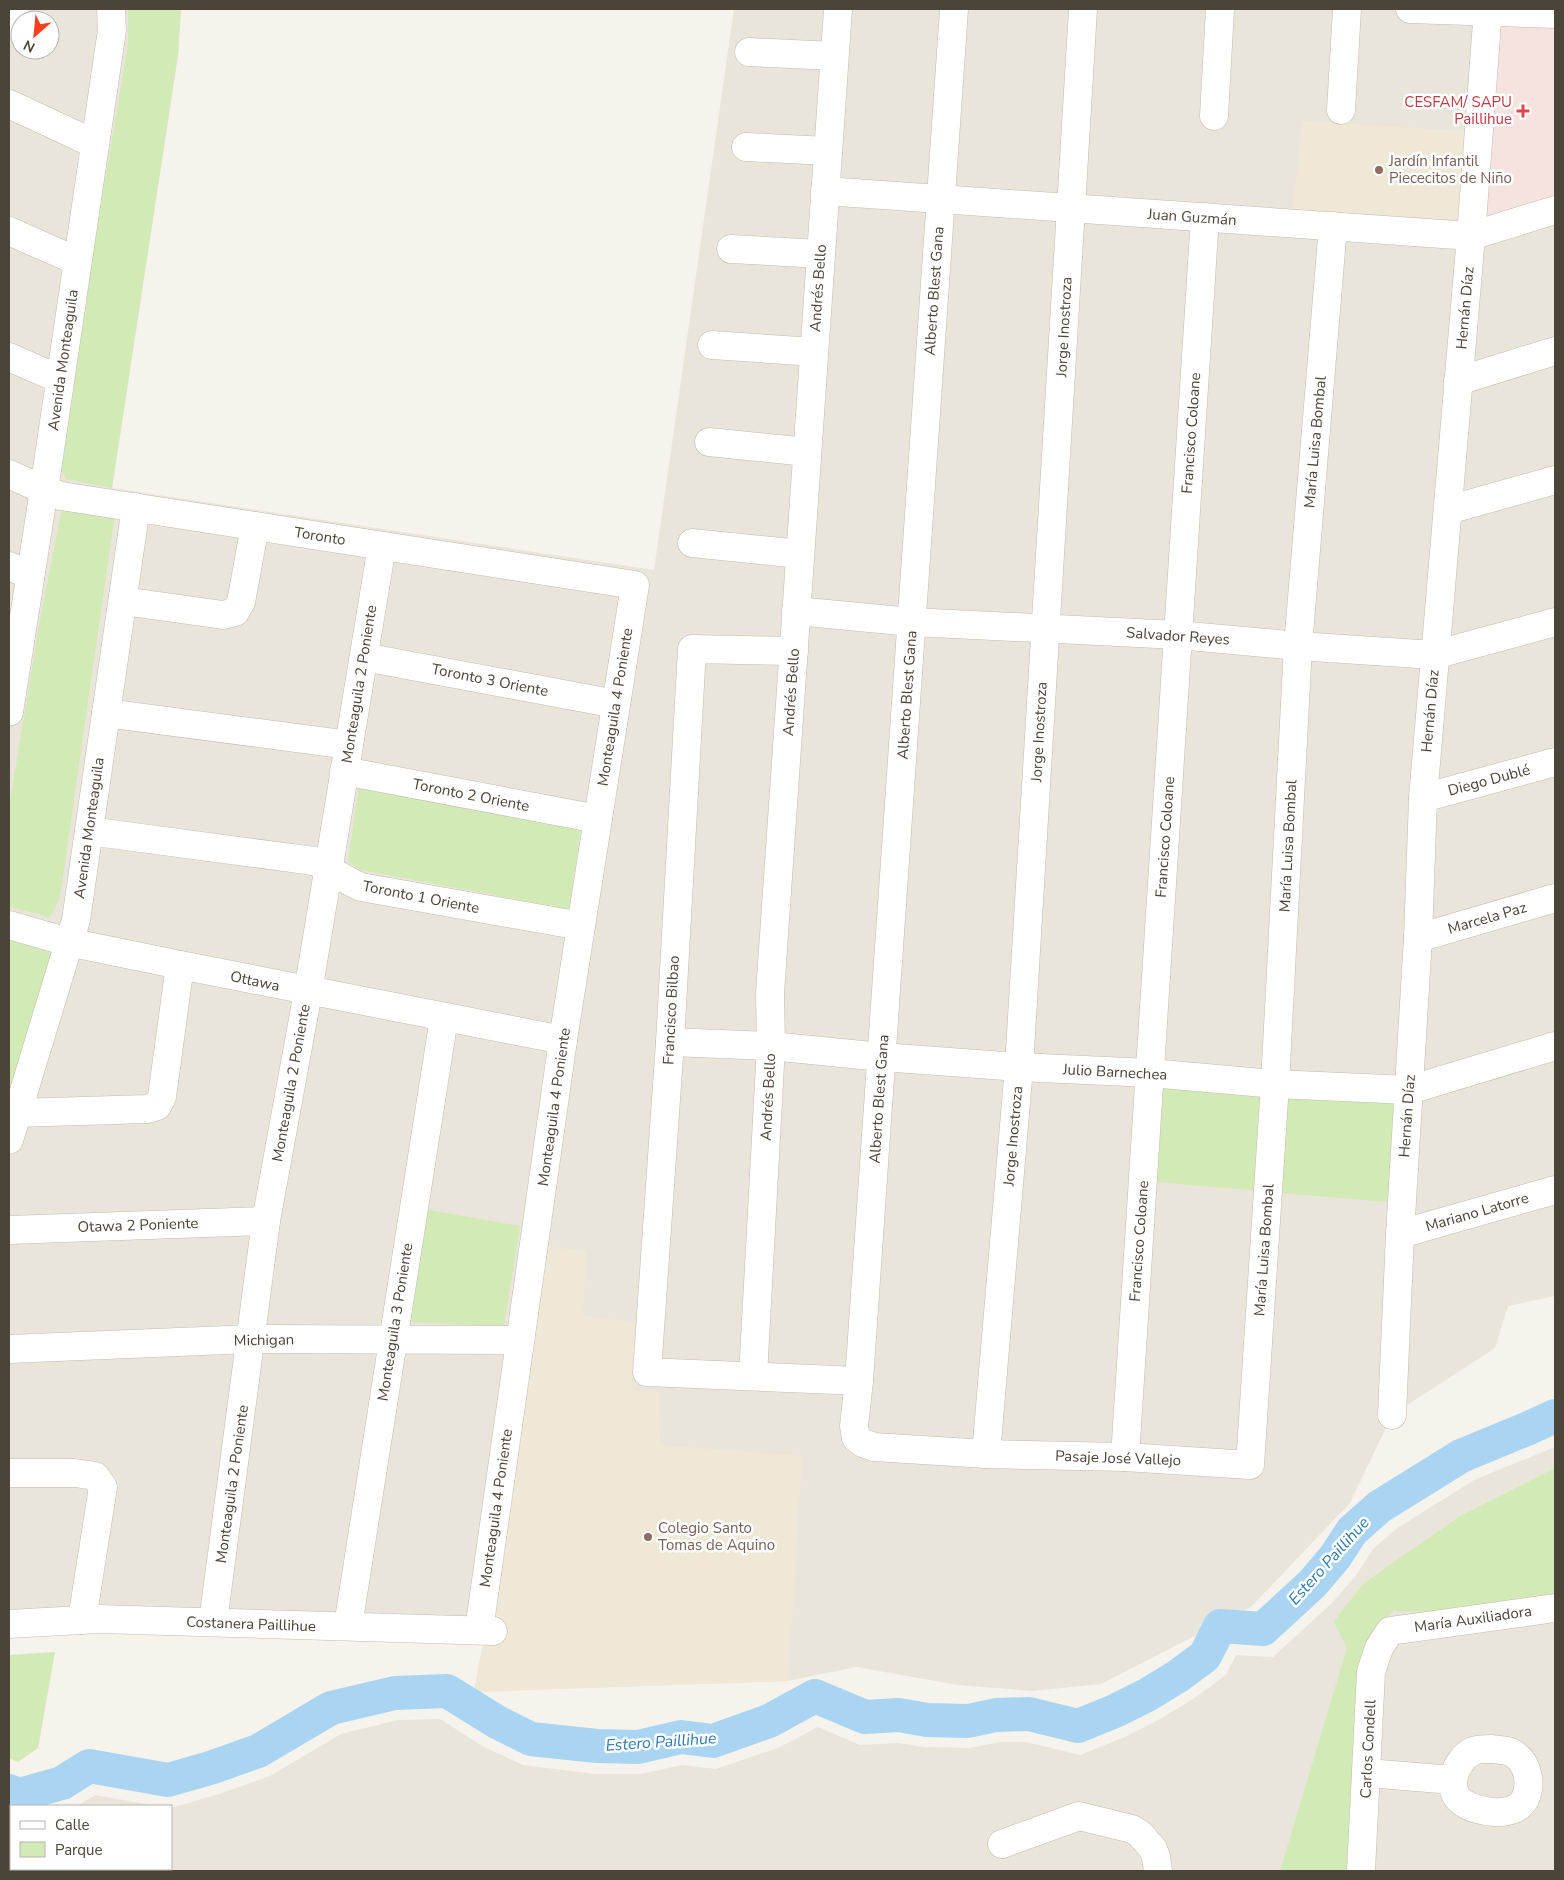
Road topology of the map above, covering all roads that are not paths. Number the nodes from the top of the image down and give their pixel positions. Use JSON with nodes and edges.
{"nodes":[{"id":1,"x":15,"y":9,"type":"edge"},
{"id":2,"x":111,"y":9,"type":"edge"},
{"id":3,"x":838,"y":9,"type":"edge"},
{"id":4,"x":954,"y":9,"type":"edge"},
{"id":5,"x":1083,"y":9,"type":"edge"},
{"id":6,"x":1220,"y":9,"type":"edge"},
{"id":7,"x":1348,"y":9,"type":"edge"},
{"id":8,"x":1410,"y":9,"type":"edge"},
{"id":9,"x":1488,"y":10,"type":"edge"},
{"id":10,"x":1555,"y":14,"type":"edge"},
{"id":11,"x":9,"y":23,"type":"edge"},
{"id":12,"x":749,"y":52,"type":"dead end"},
{"id":13,"x":834,"y":56,"type":"junction"},
{"id":14,"x":9,"y":104,"type":"edge"},
{"id":15,"x":1341,"y":110,"type":"dead end"},
{"id":16,"x":1214,"y":116,"type":"dead end"},
{"id":17,"x":95,"y":144,"type":"junction"},
{"id":18,"x":746,"y":146,"type":"dead end"},
{"id":19,"x":828,"y":151,"type":"junction"},
{"id":20,"x":825,"y":191,"type":"junction"},
{"id":21,"x":941,"y":199,"type":"junction"},
{"id":22,"x":1071,"y":208,"type":"junction"},
{"id":23,"x":1555,"y":210,"type":"edge"},
{"id":24,"x":1205,"y":218,"type":"junction"},
{"id":25,"x":1333,"y":226,"type":"junction"},
{"id":26,"x":9,"y":231,"type":"edge"},
{"id":27,"x":1471,"y":236,"type":"junction"},
{"id":28,"x":731,"y":249,"type":"dead end"},
{"id":29,"x":821,"y":254,"type":"junction"},
{"id":30,"x":78,"y":261,"type":"junction"},
{"id":31,"x":712,"y":345,"type":"dead end"},
{"id":32,"x":1555,"y":351,"type":"edge"},
{"id":33,"x":814,"y":352,"type":"junction"},
{"id":34,"x":9,"y":357,"type":"edge"},
{"id":35,"x":60,"y":380,"type":"junction"},
{"id":36,"x":1458,"y":380,"type":"junction"},
{"id":37,"x":709,"y":442,"type":"dead end"},
{"id":38,"x":807,"y":452,"type":"junction"},
{"id":39,"x":9,"y":474,"type":"edge"},
{"id":40,"x":1555,"y":480,"type":"edge"},
{"id":41,"x":44,"y":490,"type":"junction"},
{"id":42,"x":136,"y":507,"type":"junction"},
{"id":43,"x":1448,"y":510,"type":"junction"},
{"id":44,"x":255,"y":526,"type":"junction"},
{"id":45,"x":692,"y":543,"type":"dead end"},
{"id":46,"x":382,"y":546,"type":"junction"},
{"id":47,"x":800,"y":554,"type":"junction"},
{"id":48,"x":19,"y":570,"type":"edge"},
{"id":49,"x":634,"y":585,"type":"joint"},
{"id":50,"x":123,"y":601,"type":"junction"},
{"id":51,"x":796,"y":611,"type":"junction"},
{"id":52,"x":912,"y":622,"type":"junction"},
{"id":53,"x":1555,"y":622,"type":"edge"},
{"id":54,"x":1045,"y":628,"type":"junction"},
{"id":55,"x":1178,"y":635,"type":"junction"},
{"id":56,"x":1298,"y":646,"type":"junction"},
{"id":57,"x":794,"y":651,"type":"junction"},
{"id":58,"x":1434,"y":655,"type":"junction"},
{"id":59,"x":364,"y":657,"type":"junction"},
{"id":60,"x":10,"y":700,"type":"edge"},
{"id":61,"x":616,"y":704,"type":"junction"},
{"id":62,"x":106,"y":713,"type":"junction"},
{"id":63,"x":347,"y":758,"type":"junction"},
{"id":64,"x":1555,"y":762,"type":"edge"},
{"id":65,"x":1423,"y":798,"type":"junction"},
{"id":66,"x":598,"y":819,"type":"junction"},
{"id":67,"x":89,"y":831,"type":"junction"},
{"id":68,"x":328,"y":868,"type":"junction"},
{"id":69,"x":1555,"y":898,"type":"edge"},
{"id":70,"x":9,"y":925,"type":"edge"},
{"id":71,"x":581,"y":926,"type":"junction"},
{"id":72,"x":1418,"y":938,"type":"junction"},
{"id":73,"x":68,"y":942,"type":"junction"},
{"id":74,"x":180,"y":965,"type":"junction"},
{"id":75,"x":308,"y":992,"type":"junction"},
{"id":76,"x":444,"y":1018,"type":"junction"},
{"id":77,"x":563,"y":1040,"type":"junction"},
{"id":78,"x":670,"y":1042,"type":"junction"},
{"id":79,"x":771,"y":1046,"type":"junction"},
{"id":80,"x":1555,"y":1046,"type":"edge"},
{"id":81,"x":882,"y":1058,"type":"junction"},
{"id":82,"x":1018,"y":1067,"type":"junction"},
{"id":83,"x":1150,"y":1073,"type":"junction"},
{"id":84,"x":1275,"y":1084,"type":"junction"},
{"id":85,"x":1409,"y":1090,"type":"junction"},
{"id":86,"x":17,"y":1113,"type":"junction"},
{"id":87,"x":9,"y":1140,"type":"edge"},
{"id":88,"x":1555,"y":1190,"type":"edge"},
{"id":89,"x":266,"y":1221,"type":"junction"},
{"id":90,"x":9,"y":1230,"type":"edge"},
{"id":91,"x":1400,"y":1234,"type":"junction"},
{"id":92,"x":251,"y":1339,"type":"junction"},
{"id":93,"x":392,"y":1340,"type":"junction"},
{"id":94,"x":520,"y":1340,"type":"junction"},
{"id":95,"x":9,"y":1349,"type":"edge"},
{"id":96,"x":753,"y":1376,"type":"junction"},
{"id":97,"x":859,"y":1381,"type":"junction"},
{"id":98,"x":1392,"y":1416,"type":"dead end"},
{"id":99,"x":986,"y":1454,"type":"junction"},
{"id":100,"x":1125,"y":1457,"type":"junction"},
{"id":101,"x":1250,"y":1465,"type":"joint"},
{"id":102,"x":9,"y":1473,"type":"edge"},
{"id":103,"x":1555,"y":1608,"type":"edge"},
{"id":104,"x":82,"y":1620,"type":"junction"},
{"id":105,"x":213,"y":1622,"type":"junction"},
{"id":106,"x":9,"y":1624,"type":"edge"},
{"id":107,"x":348,"y":1626,"type":"junction"},
{"id":108,"x":486,"y":1630,"type":"joint"},
{"id":109,"x":1390,"y":1631,"type":"joint"},
{"id":110,"x":1367,"y":1773,"type":"junction"},
{"id":111,"x":1453,"y":1780,"type":"dead end"},
{"id":112,"x":1002,"y":1844,"type":"dead end"},
{"id":113,"x":1158,"y":1871,"type":"edge"},
{"id":114,"x":1361,"y":1871,"type":"edge"}],
"edges":[{"from":1,"to":11,"type":"street"},
{"from":2,"to":17,"type":"street","name":"Avenida Monteaguila"},
{"from":3,"to":13,"type":"street","name":"Andrés Bello"},
{"from":4,"to":21,"type":"street","name":"Alberto Blest Gana"},
{"from":5,"to":22,"type":"street","name":"Jorge Inostroza"},
{"from":6,"to":16,"type":"street"},
{"from":7,"to":15,"type":"street"},
{"from":8,"to":9,"type":"street"},
{"from":9,"to":10,"type":"street"},
{"from":9,"to":27,"type":"street","name":"Hernán Díaz"},
{"from":12,"to":13,"type":"street"},
{"from":13,"to":19,"type":"street","name":"Andrés Bello"},
{"from":14,"to":17,"type":"street"},
{"from":17,"to":30,"type":"street","name":"Avenida Monteaguila"},
{"from":18,"to":19,"type":"street"},
{"from":19,"to":20,"type":"street","name":"Andrés Bello"},
{"from":20,"to":21,"type":"street","name":"Juan Guzmán"},
{"from":20,"to":29,"type":"street","name":"Andrés Bello"},
{"from":21,"to":22,"type":"street","name":"Juan Guzmán"},
{"from":21,"to":52,"type":"street","name":"Alberto Blest Gana"},
{"from":22,"to":24,"type":"street","name":"Juan Guzmán"},
{"from":22,"to":54,"type":"street","name":"Jorge Inostroza"},
{"from":23,"to":27,"type":"street","name":"Juan Guzmán"},
{"from":24,"to":25,"type":"street","name":"Juan Guzmán"},
{"from":24,"to":55,"type":"street","name":"Francisco Coloane"},
{"from":25,"to":27,"type":"street","name":"Juan Guzmán"},
{"from":25,"to":56,"type":"street","name":"María Luisa Bombal"},
{"from":26,"to":30,"type":"street"},
{"from":27,"to":36,"type":"street","name":"Hernán Díaz"},
{"from":28,"to":29,"type":"street"},
{"from":29,"to":33,"type":"street","name":"Andrés Bello"},
{"from":30,"to":35,"type":"street","name":"Avenida Monteaguila"},
{"from":31,"to":33,"type":"street"},
{"from":32,"to":36,"type":"street"},
{"from":33,"to":38,"type":"street","name":"Andrés Bello"},
{"from":34,"to":35,"type":"street"},
{"from":35,"to":41,"type":"street","name":"Avenida Monteaguila"},
{"from":36,"to":43,"type":"street","name":"Hernán Díaz"},
{"from":37,"to":38,"type":"street"},
{"from":38,"to":47,"type":"street","name":"Andrés Bello"},
{"from":39,"to":41,"type":"street","name":"Toronto"},
{"from":40,"to":43,"type":"street"},
{"from":41,"to":42,"type":"street","name":"Toronto"},
{"from":41,"to":48,"type":"street","name":"Avenida Monteaguila"},
{"from":42,"to":44,"type":"street","name":"Toronto"},
{"from":42,"to":50,"type":"street","name":"Avenida Monteaguila"},
{"from":43,"to":58,"type":"street","name":"Hernán Díaz"},
{"from":44,"to":46,"type":"street","name":"Toronto"},
{"from":44,"to":50,"type":"street"},
{"from":45,"to":47,"type":"street"},
{"from":46,"to":49,"type":"street","name":"Toronto"},
{"from":46,"to":59,"type":"street","name":"Monteaguila 2 Poniente"},
{"from":47,"to":51,"type":"street","name":"Andrés Bello"},
{"from":48,"to":60,"type":"street","name":"Avenida Monteaguila"},
{"from":49,"to":61,"type":"street","name":"Monteaguila 4 Poniente"},
{"from":50,"to":62,"type":"street","name":"Avenida Monteaguila"},
{"from":51,"to":52,"type":"street","name":"Salvador Reyes"},
{"from":51,"to":57,"type":"street","name":"Andrés Bello"},
{"from":52,"to":54,"type":"street","name":"Salvador Reyes"},
{"from":52,"to":81,"type":"street","name":"Alberto Blest Gana"},
{"from":53,"to":58,"type":"street","name":"Salvador Reyes"},
{"from":54,"to":55,"type":"street","name":"Salvador Reyes"},
{"from":54,"to":82,"type":"street","name":"Jorge Inostroza"},
{"from":55,"to":56,"type":"street","name":"Salvador Reyes"},
{"from":55,"to":83,"type":"street","name":"Francisco Coloane"},
{"from":56,"to":58,"type":"street","name":"Salvador Reyes"},
{"from":56,"to":84,"type":"street","name":"María Luisa Bombal"},
{"from":57,"to":78,"type":"street","name":"Francisco Bilbao"},
{"from":57,"to":79,"type":"street","name":"Andrés Bello"},
{"from":58,"to":65,"type":"street","name":"Hernán Díaz"},
{"from":59,"to":61,"type":"street","name":"Toronto 3 Oriente"},
{"from":59,"to":63,"type":"street","name":"Monteaguila 2 Poniente"},
{"from":61,"to":66,"type":"street","name":"Monteaguila 4 Poniente"},
{"from":62,"to":63,"type":"street","name":"Toronto 2 Oriente"},
{"from":62,"to":67,"type":"street","name":"Avenida Monteaguila"},
{"from":63,"to":66,"type":"street","name":"Toronto 2 Oriente"},
{"from":63,"to":68,"type":"street","name":"Monteaguila 2 Poniente"},
{"from":64,"to":65,"type":"street","name":"Diego Dublé"},
{"from":65,"to":72,"type":"street","name":"Hernán Díaz"},
{"from":66,"to":71,"type":"street","name":"Monteaguila 4 Poniente"},
{"from":67,"to":68,"type":"street","name":"Toronto 1 Oriente"},
{"from":67,"to":73,"type":"street","name":"Avenida Monteaguila"},
{"from":68,"to":71,"type":"street","name":"Toronto 1 Oriente"},
{"from":68,"to":75,"type":"street","name":"Monteaguila 2 Poniente"},
{"from":69,"to":72,"type":"street","name":"Marcela Paz"},
{"from":70,"to":73,"type":"street","name":"Ottawa"},
{"from":71,"to":77,"type":"street","name":"Monteaguila 4 Poniente"},
{"from":72,"to":85,"type":"street","name":"Hernán Díaz"},
{"from":73,"to":74,"type":"street","name":"Ottawa"},
{"from":73,"to":86,"type":"street","name":"Avenida Monteaguila"},
{"from":74,"to":75,"type":"street","name":"Ottawa"},
{"from":74,"to":86,"type":"street"},
{"from":75,"to":76,"type":"street","name":"Ottawa"},
{"from":75,"to":89,"type":"street","name":"Monteaguila 2 Poniente"},
{"from":76,"to":77,"type":"street","name":"Ottawa"},
{"from":76,"to":93,"type":"street","name":"Monteaguila 3 Poniente"},
{"from":77,"to":94,"type":"street","name":"Monteaguila 4 Poniente"},
{"from":78,"to":79,"type":"street","name":"Julio Barnechea"},
{"from":78,"to":96,"type":"street","name":"Francisco Bilbao"},
{"from":79,"to":81,"type":"street","name":"Julio Barnechea"},
{"from":79,"to":96,"type":"street","name":"Andrés Bello"},
{"from":80,"to":85,"type":"street","name":"Julio Barnechea"},
{"from":81,"to":82,"type":"street","name":"Julio Barnechea"},
{"from":81,"to":97,"type":"street","name":"Alberto Blest Gana"},
{"from":82,"to":83,"type":"street","name":"Julio Barnechea"},
{"from":82,"to":99,"type":"street","name":"Jorge Inostroza"},
{"from":83,"to":84,"type":"street","name":"Julio Barnechea"},
{"from":83,"to":100,"type":"street","name":"Francisco Coloane"},
{"from":84,"to":85,"type":"street","name":"Julio Barnechea"},
{"from":84,"to":101,"type":"street","name":"María Luisa Bombal"},
{"from":85,"to":91,"type":"street","name":"Hernán Díaz"},
{"from":86,"to":87,"type":"street","name":"Avenida Monteaguila"},
{"from":88,"to":91,"type":"street","name":"Mariano Latorre"},
{"from":89,"to":90,"type":"street","name":"Otawa 2 Poniente"},
{"from":89,"to":92,"type":"street","name":"Monteaguila 2 Poniente"},
{"from":91,"to":98,"type":"street","name":"Hernán Díaz"},
{"from":92,"to":93,"type":"street","name":"Michigan"},
{"from":92,"to":95,"type":"street","name":"Michigan"},
{"from":92,"to":105,"type":"street","name":"Monteaguila 2 Poniente"},
{"from":93,"to":94,"type":"street","name":"Michigan"},
{"from":93,"to":107,"type":"street","name":"Monteaguila 3 Poniente"},
{"from":94,"to":108,"type":"street","name":"Monteaguila 4 Poniente"},
{"from":96,"to":97,"type":"street"},
{"from":97,"to":99,"type":"street","name":"Alberto Blest Gana"},
{"from":99,"to":100,"type":"street","name":"Pasaje José Vallejo"},
{"from":100,"to":101,"type":"street","name":"Pasaje José Vallejo"},
{"from":102,"to":104,"type":"street"},
{"from":103,"to":109,"type":"street","name":"María Auxiliadora"},
{"from":104,"to":105,"type":"street","name":"Costanera Paillihue"},
{"from":104,"to":106,"type":"street","name":"Costanera Paillihue"},
{"from":105,"to":107,"type":"street","name":"Costanera Paillihue"},
{"from":107,"to":108,"type":"street","name":"Costanera Paillihue"},
{"from":109,"to":110,"type":"street","name":"Carlos Condell"},
{"from":110,"to":111,"type":"street"},
{"from":110,"to":114,"type":"street","name":"Carlos Condell"},
{"from":112,"to":113,"type":"street"}]}
